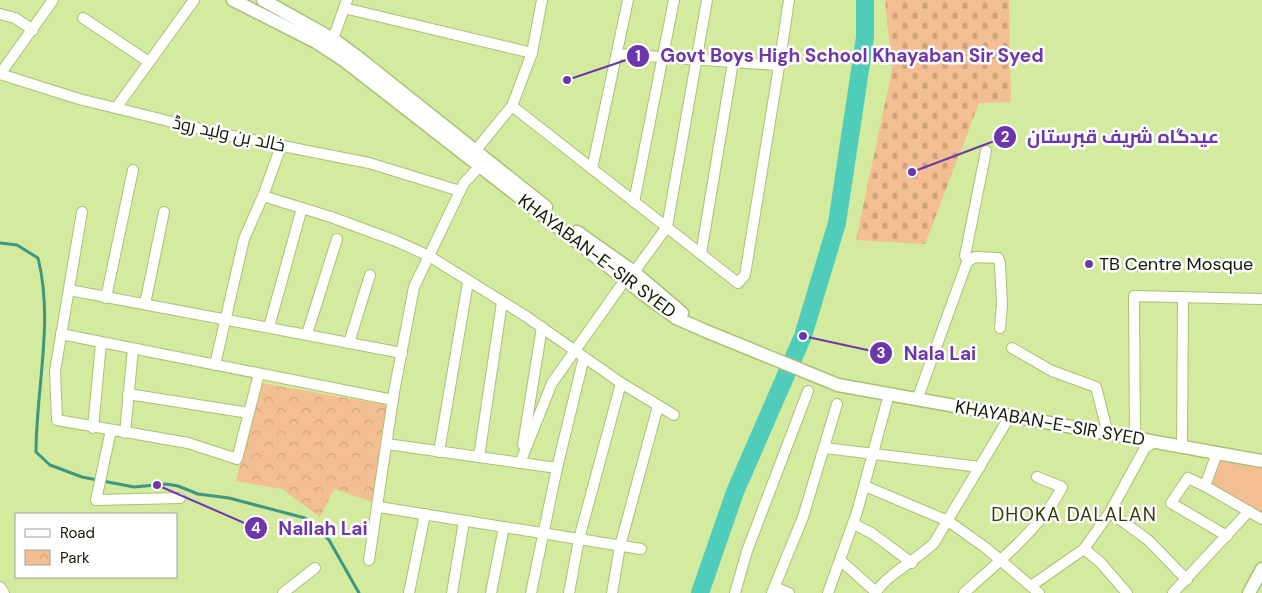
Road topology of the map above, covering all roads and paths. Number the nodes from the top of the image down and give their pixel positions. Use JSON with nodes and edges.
{"nodes":[{"id":1,"x":54,"y":0,"type":"edge"},
{"id":2,"x":194,"y":0,"type":"edge"},
{"id":3,"x":233,"y":0,"type":"edge"},
{"id":4,"x":263,"y":0,"type":"edge"},
{"id":5,"x":542,"y":0,"type":"edge"},
{"id":6,"x":628,"y":0,"type":"edge"},
{"id":7,"x":674,"y":0,"type":"edge"},
{"id":8,"x":707,"y":0,"type":"edge"},
{"id":9,"x":789,"y":0,"type":"edge"},
{"id":10,"x":346,"y":4,"type":"edge"},
{"id":11,"x":0,"y":14,"type":"edge"},
{"id":12,"x":83,"y":18,"type":"dead end"},
{"id":13,"x":33,"y":30,"type":"junction"},
{"id":14,"x":333,"y":39,"type":"junction"},
{"id":15,"x":532,"y":53,"type":"junction"},
{"id":16,"x":618,"y":54,"type":"junction"},
{"id":17,"x":662,"y":58,"type":"junction"},
{"id":18,"x":698,"y":60,"type":"junction"},
{"id":19,"x":780,"y":60,"type":"junction"},
{"id":20,"x":149,"y":62,"type":"junction"},
{"id":21,"x":733,"y":62,"type":"junction"},
{"id":22,"x":0,"y":74,"type":"edge"},
{"id":23,"x":512,"y":106,"type":"junction"},
{"id":24,"x":116,"y":108,"type":"junction"},
{"id":25,"x":281,"y":146,"type":"junction"},
{"id":26,"x":476,"y":150,"type":"junction"},
{"id":27,"x":986,"y":150,"type":"dead end"},
{"id":28,"x":480,"y":166,"type":"junction"},
{"id":29,"x":592,"y":168,"type":"junction"},
{"id":30,"x":133,"y":170,"type":"dead end"},
{"id":31,"x":460,"y":191,"type":"junction"},
{"id":32,"x":263,"y":196,"type":"junction"},
{"id":33,"x":634,"y":202,"type":"junction"},
{"id":34,"x":302,"y":208,"type":"junction"},
{"id":35,"x":82,"y":212,"type":"dead end"},
{"id":36,"x":164,"y":212,"type":"dead end"},
{"id":37,"x":666,"y":227,"type":"junction"},
{"id":38,"x":337,"y":239,"type":"dead end"},
{"id":39,"x":701,"y":254,"type":"junction"},
{"id":40,"x":429,"y":256,"type":"junction"},
{"id":41,"x":970,"y":260,"type":"junction"},
{"id":42,"x":370,"y":275,"type":"dead end"},
{"id":43,"x":629,"y":276,"type":"junction"},
{"id":44,"x":468,"y":282,"type":"junction"},
{"id":45,"x":69,"y":290,"type":"junction"},
{"id":46,"x":106,"y":298,"type":"junction"},
{"id":47,"x":1183,"y":298,"type":"junction"},
{"id":48,"x":1262,"y":299,"type":"edge"},
{"id":49,"x":502,"y":302,"type":"junction"},
{"id":50,"x":145,"y":304,"type":"junction"},
{"id":51,"x":226,"y":318,"type":"junction"},
{"id":52,"x":269,"y":327,"type":"junction"},
{"id":53,"x":542,"y":327,"type":"junction"},
{"id":54,"x":1000,"y":328,"type":"dead end"},
{"id":55,"x":62,"y":334,"type":"junction"},
{"id":56,"x":307,"y":334,"type":"junction"},
{"id":57,"x":350,"y":342,"type":"junction"},
{"id":58,"x":102,"y":343,"type":"junction"},
{"id":59,"x":1012,"y":348,"type":"dead end"},
{"id":60,"x":133,"y":349,"type":"junction"},
{"id":61,"x":575,"y":350,"type":"junction"},
{"id":62,"x":402,"y":353,"type":"junction"},
{"id":63,"x":584,"y":357,"type":"junction"},
{"id":64,"x":215,"y":365,"type":"junction"},
{"id":65,"x":259,"y":374,"type":"junction"},
{"id":66,"x":621,"y":384,"type":"junction"},
{"id":67,"x":808,"y":391,"type":"dead end"},
{"id":68,"x":128,"y":394,"type":"junction"},
{"id":69,"x":889,"y":394,"type":"junction"},
{"id":70,"x":393,"y":400,"type":"junction"},
{"id":71,"x":917,"y":400,"type":"junction"},
{"id":72,"x":837,"y":404,"type":"dead end"},
{"id":73,"x":658,"y":406,"type":"junction"},
{"id":74,"x":249,"y":413,"type":"junction"},
{"id":75,"x":674,"y":415,"type":"dead end"},
{"id":76,"x":1010,"y":416,"type":"junction"},
{"id":77,"x":93,"y":428,"type":"junction"},
{"id":78,"x":111,"y":430,"type":"junction"},
{"id":79,"x":125,"y":433,"type":"junction"},
{"id":80,"x":1108,"y":434,"type":"junction"},
{"id":81,"x":1135,"y":438,"type":"junction"},
{"id":82,"x":1154,"y":442,"type":"junction"},
{"id":83,"x":387,"y":444,"type":"junction"},
{"id":84,"x":1182,"y":447,"type":"junction"},
{"id":85,"x":825,"y":448,"type":"junction"},
{"id":86,"x":439,"y":452,"type":"junction"},
{"id":87,"x":1217,"y":453,"type":"junction"},
{"id":88,"x":873,"y":454,"type":"junction"},
{"id":89,"x":480,"y":457,"type":"junction"},
{"id":90,"x":1262,"y":461,"type":"edge"},
{"id":91,"x":520,"y":463,"type":"junction"},
{"id":92,"x":980,"y":467,"type":"junction"},
{"id":93,"x":557,"y":468,"type":"junction"},
{"id":94,"x":1037,"y":477,"type":"dead end"},
{"id":95,"x":864,"y":486,"type":"junction"},
{"id":96,"x":1205,"y":486,"type":"junction"},
{"id":97,"x":180,"y":498,"type":"dead end"},
{"id":98,"x":379,"y":507,"type":"junction"},
{"id":99,"x":1249,"y":511,"type":"junction"},
{"id":100,"x":1110,"y":512,"type":"junction"},
{"id":101,"x":425,"y":514,"type":"junction"},
{"id":102,"x":1262,"y":519,"type":"edge"},
{"id":103,"x":464,"y":520,"type":"junction"},
{"id":104,"x":948,"y":521,"type":"junction"},
{"id":105,"x":854,"y":524,"type":"junction"},
{"id":106,"x":504,"y":527,"type":"junction"},
{"id":107,"x":545,"y":534,"type":"junction"},
{"id":108,"x":1227,"y":536,"type":"junction"},
{"id":109,"x":580,"y":539,"type":"junction"},
{"id":110,"x":620,"y":546,"type":"junction"},
{"id":111,"x":642,"y":549,"type":"dead end"},
{"id":112,"x":1084,"y":549,"type":"junction"},
{"id":113,"x":369,"y":560,"type":"dead end"},
{"id":114,"x":1001,"y":560,"type":"junction"},
{"id":115,"x":841,"y":561,"type":"junction"},
{"id":116,"x":912,"y":563,"type":"junction"},
{"id":117,"x":315,"y":568,"type":"dead end"},
{"id":118,"x":1262,"y":569,"type":"edge"},
{"id":119,"x":1187,"y":580,"type":"junction"},
{"id":120,"x":0,"y":587,"type":"edge"},
{"id":121,"x":1254,"y":588,"type":"edge"},
{"id":122,"x":774,"y":590,"type":"edge"},
{"id":123,"x":1035,"y":590,"type":"edge"},
{"id":124,"x":4,"y":593,"type":"edge"},
{"id":125,"x":283,"y":593,"type":"edge"},
{"id":126,"x":410,"y":593,"type":"edge"},
{"id":127,"x":452,"y":593,"type":"edge"},
{"id":128,"x":491,"y":593,"type":"edge"},
{"id":129,"x":531,"y":593,"type":"edge"},
{"id":130,"x":569,"y":593,"type":"edge"},
{"id":131,"x":612,"y":593,"type":"edge"},
{"id":132,"x":735,"y":593,"type":"edge"},
{"id":133,"x":789,"y":593,"type":"edge"},
{"id":134,"x":828,"y":593,"type":"edge"},
{"id":135,"x":964,"y":593,"type":"edge"},
{"id":136,"x":1127,"y":593,"type":"edge"},
{"id":137,"x":1173,"y":593,"type":"edge"}],
"edges":[{"from":1,"to":13,"type":"street"},
{"from":2,"to":20,"type":"street"},
{"from":3,"to":28,"type":"main road","name":"KHAYABAN-E-SIR SYED"},
{"from":4,"to":14,"type":"main road","name":"KHAYABAN-E-SIR SYED"},
{"from":5,"to":15,"type":"street"},
{"from":6,"to":16,"type":"street"},
{"from":7,"to":17,"type":"street"},
{"from":8,"to":18,"type":"street"},
{"from":9,"to":19,"type":"street"},
{"from":10,"to":14,"type":"street"},
{"from":10,"to":15,"type":"street"},
{"from":11,"to":13,"type":"street"},
{"from":12,"to":20,"type":"street"},
{"from":13,"to":22,"type":"street"},
{"from":14,"to":26,"type":"main road","name":"KHAYABAN-E-SIR SYED"},
{"from":15,"to":23,"type":"street"},
{"from":16,"to":17,"type":"street"},
{"from":16,"to":29,"type":"street"},
{"from":17,"to":18,"type":"street"},
{"from":17,"to":33,"type":"street"},
{"from":18,"to":21,"type":"street"},
{"from":18,"to":37,"type":"street"},
{"from":19,"to":21,"type":"street"},
{"from":19,"to":39,"type":"street"},
{"from":20,"to":24,"type":"street"},
{"from":21,"to":39,"type":"street"},
{"from":22,"to":24,"type":"street","name":"خالد بن ولید روڈ"},
{"from":23,"to":26,"type":"street"},
{"from":23,"to":29,"type":"street"},
{"from":24,"to":25,"type":"street","name":"خالد بن ولید روڈ"},
{"from":25,"to":31,"type":"street","name":"خالد بن ولید روڈ"},
{"from":25,"to":32,"type":"street"},
{"from":26,"to":43,"type":"main road","name":"KHAYABAN-E-SIR SYED"},
{"from":27,"to":41,"type":"street"},
{"from":28,"to":31,"type":"street"},
{"from":28,"to":43,"type":"main road","name":"KHAYABAN-E-SIR SYED"},
{"from":29,"to":33,"type":"street"},
{"from":30,"to":46,"type":"street"},
{"from":31,"to":40,"type":"street"},
{"from":32,"to":34,"type":"street"},
{"from":32,"to":51,"type":"street"},
{"from":33,"to":37,"type":"street"},
{"from":34,"to":40,"type":"street"},
{"from":34,"to":52,"type":"street"},
{"from":35,"to":45,"type":"street"},
{"from":36,"to":50,"type":"street"},
{"from":37,"to":39,"type":"street"},
{"from":37,"to":43,"type":"street"},
{"from":38,"to":56,"type":"street"},
{"from":40,"to":44,"type":"street"},
{"from":40,"to":62,"type":"street"},
{"from":41,"to":54,"type":"street"},
{"from":41,"to":71,"type":"street"},
{"from":42,"to":57,"type":"street"},
{"from":43,"to":61,"type":"street"},
{"from":43,"to":69,"type":"main road","name":"KHAYABAN-E-SIR SYED"},
{"from":44,"to":49,"type":"street"},
{"from":44,"to":86,"type":"street"},
{"from":45,"to":46,"type":"street"},
{"from":45,"to":55,"type":"street"},
{"from":46,"to":50,"type":"street"},
{"from":47,"to":48,"type":"street"},
{"from":47,"to":81,"type":"street"},
{"from":47,"to":84,"type":"street"},
{"from":49,"to":53,"type":"street"},
{"from":49,"to":89,"type":"street"},
{"from":50,"to":51,"type":"street"},
{"from":51,"to":52,"type":"street"},
{"from":51,"to":64,"type":"street"},
{"from":52,"to":56,"type":"street"},
{"from":53,"to":61,"type":"street"},
{"from":53,"to":91,"type":"street"},
{"from":55,"to":58,"type":"street"},
{"from":55,"to":77,"type":"street"},
{"from":56,"to":57,"type":"street"},
{"from":57,"to":62,"type":"street"},
{"from":58,"to":60,"type":"street"},
{"from":58,"to":77,"type":"street"},
{"from":59,"to":80,"type":"street"},
{"from":60,"to":64,"type":"street"},
{"from":60,"to":68,"type":"street"},
{"from":61,"to":63,"type":"street"},
{"from":61,"to":91,"type":"street"},
{"from":62,"to":70,"type":"street"},
{"from":63,"to":66,"type":"street"},
{"from":63,"to":93,"type":"street"},
{"from":64,"to":65,"type":"street"},
{"from":65,"to":70,"type":"street"},
{"from":65,"to":74,"type":"street"},
{"from":66,"to":73,"type":"street"},
{"from":66,"to":109,"type":"street"},
{"from":67,"to":132,"type":"street"},
{"from":68,"to":74,"type":"street"},
{"from":68,"to":79,"type":"street"},
{"from":69,"to":71,"type":"main road","name":"KHAYABAN-E-SIR SYED"},
{"from":69,"to":88,"type":"street"},
{"from":70,"to":83,"type":"street"},
{"from":71,"to":76,"type":"main road","name":"KHAYABAN-E-SIR SYED"},
{"from":72,"to":85,"type":"street"},
{"from":73,"to":75,"type":"street"},
{"from":73,"to":110,"type":"street"},
{"from":74,"to":79,"type":"street"},
{"from":76,"to":80,"type":"main road","name":"KHAYABAN-E-SIR SYED"},
{"from":76,"to":92,"type":"street"},
{"from":77,"to":78,"type":"street"},
{"from":78,"to":79,"type":"street"},
{"from":78,"to":97,"type":"street"},
{"from":80,"to":81,"type":"main road","name":"KHAYABAN-E-SIR SYED"},
{"from":81,"to":82,"type":"main road","name":"KHAYABAN-E-SIR SYED"},
{"from":82,"to":84,"type":"main road","name":"KHAYABAN-E-SIR SYED"},
{"from":82,"to":100,"type":"street"},
{"from":83,"to":86,"type":"street"},
{"from":83,"to":98,"type":"street"},
{"from":84,"to":87,"type":"main road","name":"KHAYABAN-E-SIR SYED"},
{"from":85,"to":88,"type":"street"},
{"from":85,"to":122,"type":"street"},
{"from":86,"to":89,"type":"street"},
{"from":87,"to":90,"type":"main road","name":"KHAYABAN-E-SIR SYED"},
{"from":87,"to":96,"type":"street"},
{"from":88,"to":92,"type":"street"},
{"from":88,"to":95,"type":"street"},
{"from":89,"to":91,"type":"street"},
{"from":91,"to":93,"type":"street"},
{"from":92,"to":104,"type":"street"},
{"from":93,"to":107,"type":"street"},
{"from":94,"to":114,"type":"street"},
{"from":95,"to":104,"type":"street"},
{"from":95,"to":105,"type":"street"},
{"from":96,"to":99,"type":"street"},
{"from":96,"to":108,"type":"street"},
{"from":98,"to":101,"type":"street"},
{"from":98,"to":113,"type":"street"},
{"from":99,"to":102,"type":"street"},
{"from":99,"to":108,"type":"street"},
{"from":100,"to":112,"type":"street"},
{"from":100,"to":119,"type":"street"},
{"from":101,"to":103,"type":"street"},
{"from":101,"to":126,"type":"street"},
{"from":103,"to":106,"type":"street"},
{"from":103,"to":127,"type":"street"},
{"from":104,"to":114,"type":"street"},
{"from":104,"to":116,"type":"street"},
{"from":105,"to":115,"type":"street"},
{"from":105,"to":116,"type":"street"},
{"from":106,"to":107,"type":"street"},
{"from":106,"to":128,"type":"street"},
{"from":107,"to":109,"type":"street"},
{"from":107,"to":129,"type":"street"},
{"from":108,"to":119,"type":"street"},
{"from":109,"to":110,"type":"street"},
{"from":109,"to":130,"type":"street"},
{"from":110,"to":111,"type":"street"},
{"from":110,"to":131,"type":"street"},
{"from":112,"to":123,"type":"street"},
{"from":112,"to":136,"type":"street"},
{"from":114,"to":123,"type":"street"},
{"from":114,"to":135,"type":"street"},
{"from":115,"to":116,"type":"street"},
{"from":115,"to":134,"type":"street"},
{"from":117,"to":125,"type":"street"},
{"from":118,"to":121,"type":"main road"},
{"from":119,"to":137,"type":"street"},
{"from":120,"to":124,"type":"street"},
{"from":122,"to":133,"type":"street"}]}
